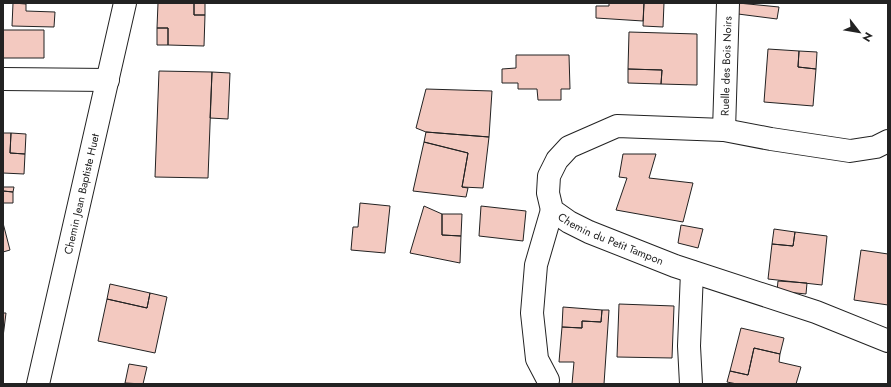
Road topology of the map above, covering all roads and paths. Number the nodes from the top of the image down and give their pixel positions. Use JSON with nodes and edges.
{"nodes":[{"id":1,"x":125,"y":3,"type":"edge"},
{"id":2,"x":728,"y":3,"type":"edge"},
{"id":3,"x":3,"y":79,"type":"edge"},
{"id":4,"x":108,"y":80,"type":"junction"},
{"id":5,"x":724,"y":130,"type":"junction"},
{"id":6,"x":888,"y":141,"type":"edge"},
{"id":7,"x":552,"y":210,"type":"junction"},
{"id":8,"x":692,"y":272,"type":"junction"},
{"id":9,"x":888,"y":340,"type":"edge"},
{"id":10,"x":548,"y":380,"type":"dead end"},
{"id":11,"x":38,"y":384,"type":"edge"},
{"id":12,"x":691,"y":384,"type":"edge"}],
"edges":[{"from":1,"to":4,"type":"street","name":"Chemin Jean Baptiste Huet"},
{"from":2,"to":5,"type":"street","name":"Ruelle des Bois Noirs"},
{"from":3,"to":4,"type":"street"},
{"from":4,"to":11,"type":"street","name":"Chemin Jean Baptiste Huet"},
{"from":5,"to":6,"type":"street","name":"Chemin du Petit Tampon"},
{"from":5,"to":7,"type":"street","name":"Chemin du Petit Tampon"},
{"from":7,"to":8,"type":"street","name":"Chemin du Petit Tampon"},
{"from":7,"to":10,"type":"street"},
{"from":8,"to":9,"type":"street","name":"Chemin du Petit Tampon"},
{"from":8,"to":12,"type":"street"}]}
